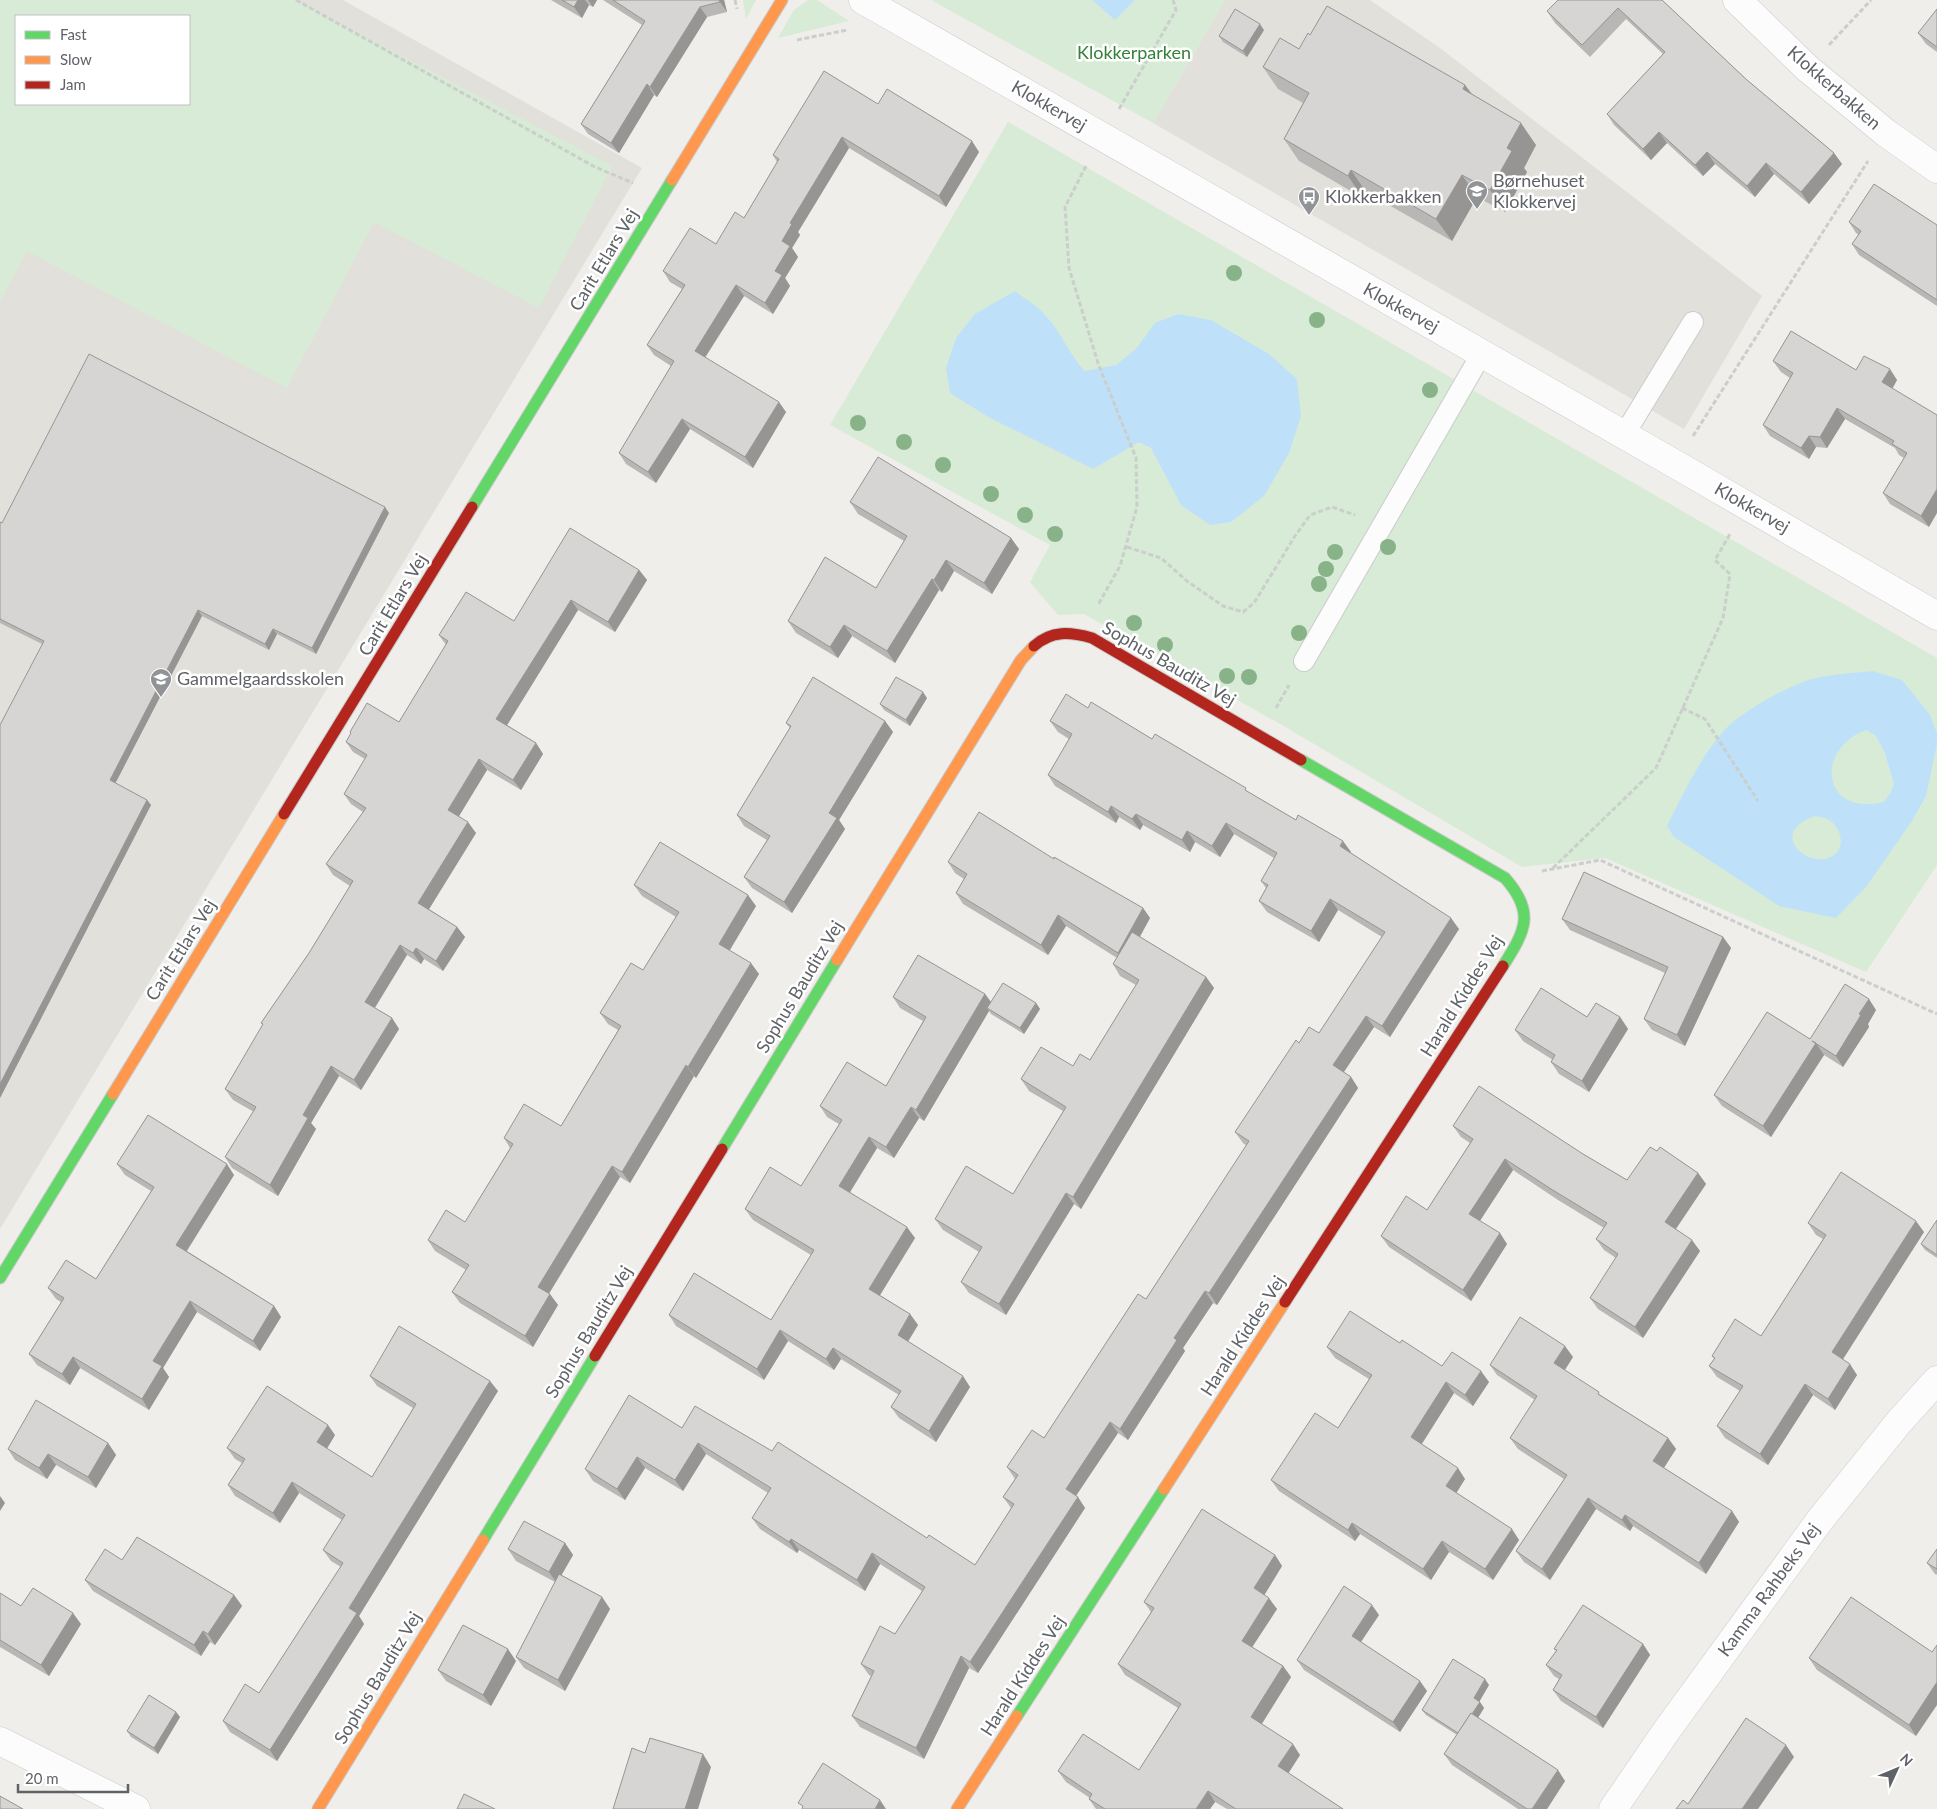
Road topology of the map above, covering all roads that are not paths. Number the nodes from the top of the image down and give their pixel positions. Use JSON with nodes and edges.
{"nodes":[{"id":1,"x":782,"y":0,"type":"edge"},
{"id":2,"x":863,"y":0,"type":"edge"},
{"id":3,"x":1737,"y":0,"type":"edge"},
{"id":4,"x":1937,"y":169,"type":"edge"},
{"id":5,"x":1693,"y":322,"type":"dead end"},
{"id":6,"x":1482,"y":353,"type":"junction"},
{"id":7,"x":1624,"y":435,"type":"junction"},
{"id":8,"x":1937,"y":616,"type":"edge"},
{"id":9,"x":1304,"y":661,"type":"road end"},
{"id":10,"x":1505,"y":878,"type":"joint"},
{"id":11,"x":0,"y":1278,"type":"edge"},
{"id":12,"x":1937,"y":1380,"type":"edge"},
{"id":13,"x":0,"y":1741,"type":"edge"},
{"id":14,"x":136,"y":1809,"type":"edge"},
{"id":15,"x":318,"y":1809,"type":"edge"},
{"id":16,"x":957,"y":1809,"type":"edge"},
{"id":17,"x":1613,"y":1809,"type":"edge"}],
"edges":[{"from":1,"to":11,"type":"street","name":"Carit Etlars Vej"},
{"from":2,"to":6,"type":"street","name":"Klokkervej"},
{"from":3,"to":4,"type":"street","name":"Klokkerbakken"},
{"from":5,"to":7,"type":"lane"},
{"from":6,"to":7,"type":"street","name":"Klokkervej"},
{"from":6,"to":9,"type":"lane"},
{"from":7,"to":8,"type":"street","name":"Klokkervej"},
{"from":10,"to":15,"type":"street","name":"Sophus Bauditz Vej"},
{"from":10,"to":16,"type":"street","name":"Harald Kiddes Vej"},
{"from":12,"to":17,"type":"street","name":"Kamma Rahbeks Vej"},
{"from":13,"to":14,"type":"street"}]}
